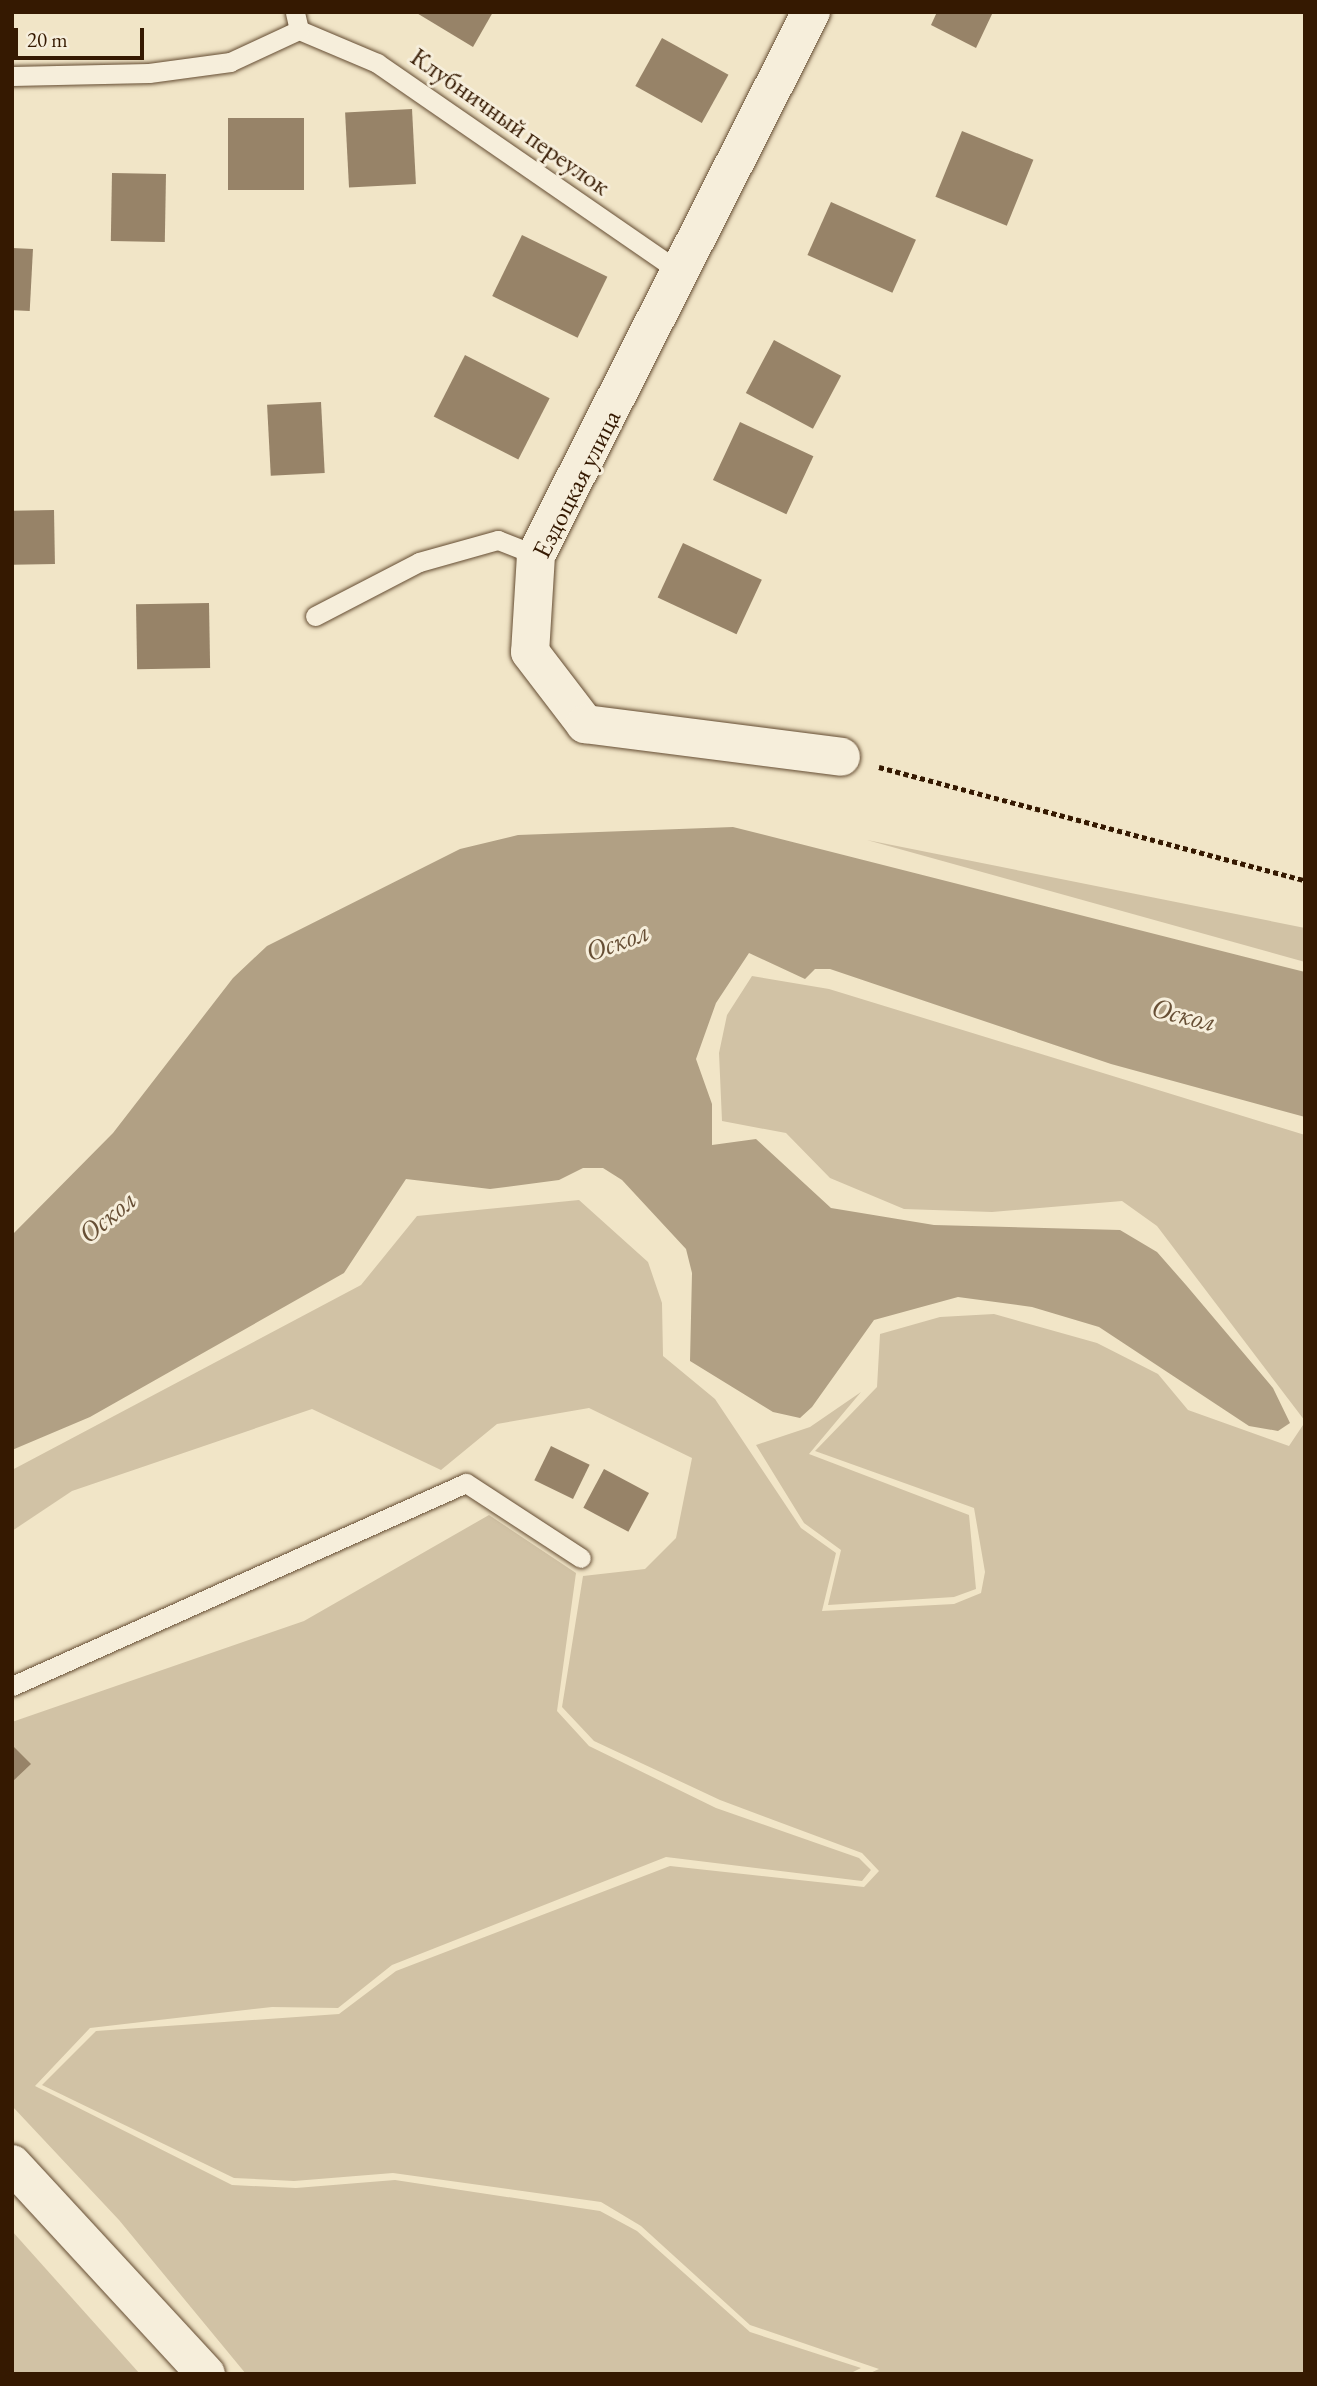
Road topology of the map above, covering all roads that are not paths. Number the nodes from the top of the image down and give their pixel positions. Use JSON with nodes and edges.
{"nodes":[{"id":1,"x":811,"y":12,"type":"edge"},
{"id":2,"x":297,"y":21,"type":"edge"},
{"id":3,"x":12,"y":76,"type":"edge"},
{"id":4,"x":683,"y":274,"type":"junction"},
{"id":5,"x":536,"y":555,"type":"junction"},
{"id":6,"x":315,"y":616,"type":"dead end"},
{"id":7,"x":841,"y":757,"type":"road end"},
{"id":8,"x":581,"y":1558,"type":"dead end"},
{"id":9,"x":12,"y":1686,"type":"edge"},
{"id":10,"x":12,"y":2164,"type":"edge"},
{"id":11,"x":206,"y":2374,"type":"edge"}],
"edges":[{"from":1,"to":4,"type":"street","name":"Ездоцкая улица"},
{"from":2,"to":3,"type":"lane","name":"Клубничный переулок"},
{"from":2,"to":4,"type":"lane","name":"Клубничный переулок"},
{"from":4,"to":5,"type":"street","name":"Ездоцкая улица"},
{"from":5,"to":6,"type":"lane"},
{"from":5,"to":7,"type":"street","name":"Ездоцкая улица"},
{"from":8,"to":9,"type":"lane"},
{"from":10,"to":11,"type":"street"}]}
